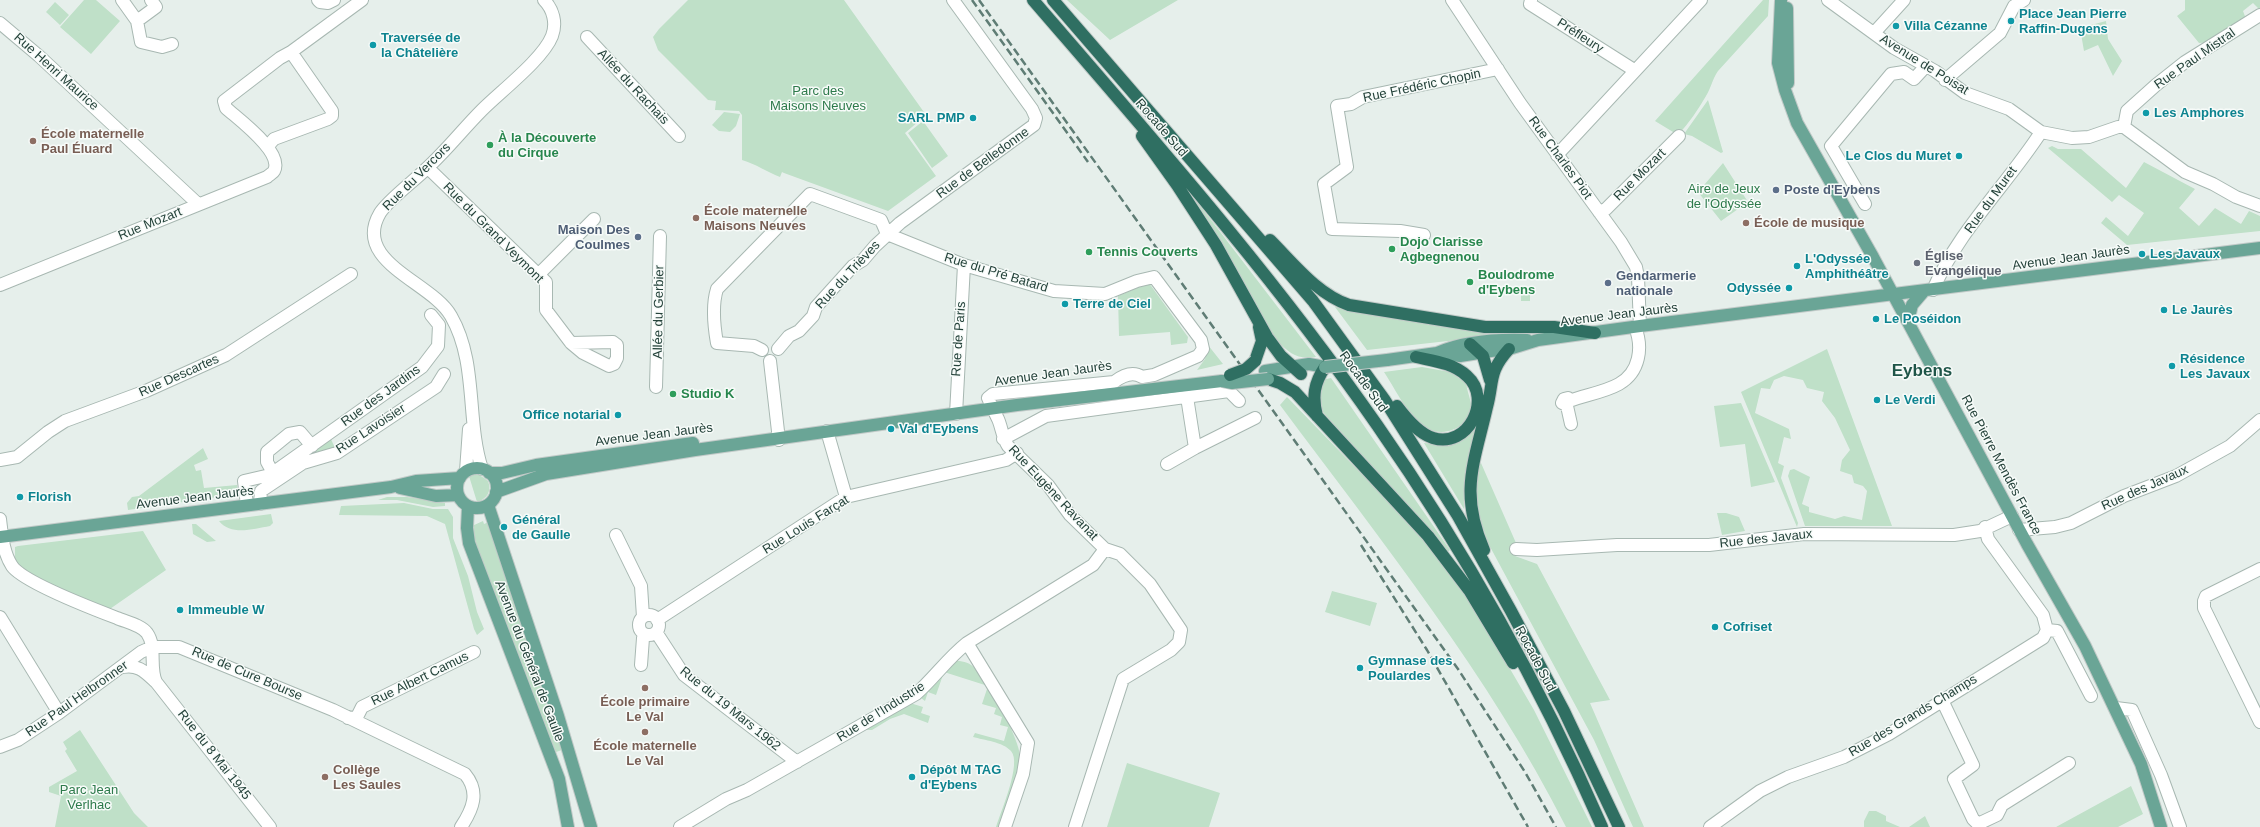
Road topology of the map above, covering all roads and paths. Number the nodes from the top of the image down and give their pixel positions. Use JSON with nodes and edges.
{"nodes":[{"id":1,"x":122,"y":0,"type":"edge"},
{"id":2,"x":318,"y":0,"type":"edge"},
{"id":3,"x":334,"y":0,"type":"edge"},
{"id":4,"x":362,"y":0,"type":"edge"},
{"id":5,"x":953,"y":0,"type":"edge"},
{"id":6,"x":1033,"y":0,"type":"edge"},
{"id":7,"x":1053,"y":0,"type":"edge"},
{"id":8,"x":1452,"y":0,"type":"edge"},
{"id":9,"x":1531,"y":0,"type":"edge"},
{"id":10,"x":1701,"y":0,"type":"edge"},
{"id":11,"x":1780,"y":0,"type":"edge"},
{"id":12,"x":1787,"y":0,"type":"edge"},
{"id":13,"x":1828,"y":0,"type":"edge"},
{"id":14,"x":1904,"y":0,"type":"edge"},
{"id":15,"x":2024,"y":0,"type":"edge"},
{"id":16,"x":158,"y":2,"type":"edge"},
{"id":17,"x":549,"y":2,"type":"edge"},
{"id":18,"x":2260,"y":15,"type":"edge"},
{"id":19,"x":137,"y":22,"type":"junction"},
{"id":20,"x":0,"y":23,"type":"edge"},
{"id":21,"x":1874,"y":33,"type":"junction"},
{"id":22,"x":587,"y":37,"type":"dead end"},
{"id":23,"x":172,"y":44,"type":"dead end"},
{"id":24,"x":291,"y":52,"type":"junction"},
{"id":25,"x":1926,"y":66,"type":"junction"},
{"id":26,"x":1498,"y":69,"type":"junction"},
{"id":27,"x":1634,"y":70,"type":"junction"},
{"id":28,"x":1945,"y":80,"type":"junction"},
{"id":29,"x":1789,"y":103,"type":"junction"},
{"id":30,"x":1133,"y":117,"type":"junction"},
{"id":31,"x":2124,"y":127,"type":"junction"},
{"id":32,"x":2041,"y":132,"type":"junction"},
{"id":33,"x":680,"y":136,"type":"dead end"},
{"id":34,"x":1679,"y":136,"type":"dead end"},
{"id":35,"x":268,"y":146,"type":"junction"},
{"id":36,"x":1557,"y":155,"type":"junction"},
{"id":37,"x":428,"y":168,"type":"junction"},
{"id":38,"x":1201,"y":172,"type":"junction"},
{"id":39,"x":198,"y":204,"type":"junction"},
{"id":40,"x":1865,"y":204,"type":"dead end"},
{"id":41,"x":2260,"y":206,"type":"edge"},
{"id":42,"x":1599,"y":212,"type":"junction"},
{"id":43,"x":594,"y":219,"type":"dead end"},
{"id":44,"x":886,"y":234,"type":"junction"},
{"id":45,"x":1424,"y":235,"type":"dead end"},
{"id":46,"x":660,"y":236,"type":"dead end"},
{"id":47,"x":2260,"y":248,"type":"edge"},
{"id":48,"x":964,"y":265,"type":"junction"},
{"id":49,"x":352,"y":274,"type":"dead end"},
{"id":50,"x":538,"y":275,"type":"junction"},
{"id":51,"x":1154,"y":277,"type":"joint"},
{"id":52,"x":0,"y":285,"type":"edge"},
{"id":53,"x":1928,"y":290,"type":"junction"},
{"id":54,"x":1892,"y":294,"type":"junction"},
{"id":55,"x":431,"y":315,"type":"dead end"},
{"id":56,"x":1258,"y":322,"type":"junction"},
{"id":57,"x":1908,"y":322,"type":"junction"},
{"id":58,"x":1638,"y":327,"type":"junction"},
{"id":59,"x":1594,"y":333,"type":"junction"},
{"id":60,"x":1342,"y":338,"type":"junction"},
{"id":61,"x":1538,"y":340,"type":"junction"},
{"id":62,"x":571,"y":343,"type":"dead end"},
{"id":63,"x":1470,"y":344,"type":"junction"},
{"id":64,"x":778,"y":349,"type":"junction"},
{"id":65,"x":1508,"y":349,"type":"junction"},
{"id":66,"x":762,"y":350,"type":"junction"},
{"id":67,"x":1437,"y":353,"type":"junction"},
{"id":68,"x":1481,"y":353,"type":"junction"},
{"id":69,"x":1416,"y":357,"type":"junction"},
{"id":70,"x":770,"y":361,"type":"junction"},
{"id":71,"x":1325,"y":367,"type":"junction"},
{"id":72,"x":1297,"y":370,"type":"junction"},
{"id":73,"x":444,"y":374,"type":"dead end"},
{"id":74,"x":1266,"y":375,"type":"junction"},
{"id":75,"x":1226,"y":378,"type":"junction"},
{"id":76,"x":1490,"y":380,"type":"junction"},
{"id":77,"x":656,"y":387,"type":"dead end"},
{"id":78,"x":1187,"y":397,"type":"junction"},
{"id":79,"x":1239,"y":401,"type":"dead end"},
{"id":80,"x":472,"y":406,"type":"junction"},
{"id":81,"x":992,"y":409,"type":"junction"},
{"id":82,"x":956,"y":414,"type":"junction"},
{"id":83,"x":1318,"y":417,"type":"junction"},
{"id":84,"x":1255,"y":418,"type":"dead end"},
{"id":85,"x":2260,"y":420,"type":"edge"},
{"id":86,"x":1571,"y":424,"type":"dead end"},
{"id":87,"x":825,"y":431,"type":"junction"},
{"id":88,"x":779,"y":437,"type":"junction"},
{"id":89,"x":1003,"y":439,"type":"junction"},
{"id":90,"x":312,"y":446,"type":"junction"},
{"id":91,"x":1195,"y":448,"type":"junction"},
{"id":92,"x":1017,"y":453,"type":"junction"},
{"id":93,"x":0,"y":460,"type":"edge"},
{"id":94,"x":1167,"y":464,"type":"dead end"},
{"id":95,"x":486,"y":471,"type":"junction"},
{"id":96,"x":273,"y":473,"type":"junction"},
{"id":97,"x":463,"y":475,"type":"junction"},
{"id":98,"x":391,"y":487,"type":"junction"},
{"id":99,"x":496,"y":492,"type":"junction"},
{"id":100,"x":458,"y":495,"type":"junction"},
{"id":101,"x":846,"y":497,"type":"junction"},
{"id":102,"x":260,"y":504,"type":"junction"},
{"id":103,"x":247,"y":505,"type":"junction"},
{"id":104,"x":488,"y":505,"type":"junction"},
{"id":105,"x":468,"y":506,"type":"junction"},
{"id":106,"x":2012,"y":516,"type":"junction"},
{"id":107,"x":0,"y":519,"type":"edge"},
{"id":108,"x":1985,"y":527,"type":"junction"},
{"id":109,"x":2019,"y":530,"type":"junction"},
{"id":110,"x":616,"y":535,"type":"dead end"},
{"id":111,"x":1,"y":537,"type":"edge"},
{"id":112,"x":1105,"y":548,"type":"junction"},
{"id":113,"x":1516,"y":549,"type":"dead end"},
{"id":114,"x":1,"y":554,"type":"edge"},
{"id":115,"x":2260,"y":570,"type":"edge"},
{"id":116,"x":1511,"y":611,"type":"junction"},
{"id":117,"x":0,"y":617,"type":"edge"},
{"id":118,"x":643,"y":617,"type":"junction"},
{"id":119,"x":653,"y":629,"type":"junction"},
{"id":120,"x":2047,"y":630,"type":"junction"},
{"id":121,"x":967,"y":643,"type":"junction"},
{"id":122,"x":152,"y":647,"type":"junction"},
{"id":123,"x":474,"y":652,"type":"dead end"},
{"id":124,"x":641,"y":665,"type":"dead end"},
{"id":125,"x":123,"y":667,"type":"junction"},
{"id":126,"x":156,"y":682,"type":"junction"},
{"id":127,"x":2091,"y":696,"type":"dead end"},
{"id":128,"x":1942,"y":700,"type":"junction"},
{"id":129,"x":2116,"y":708,"type":"junction"},
{"id":130,"x":59,"y":713,"type":"junction"},
{"id":131,"x":348,"y":718,"type":"junction"},
{"id":132,"x":2260,"y":722,"type":"edge"},
{"id":133,"x":0,"y":748,"type":"edge"},
{"id":134,"x":797,"y":762,"type":"junction"},
{"id":135,"x":2069,"y":763,"type":"dead end"},
{"id":136,"x":1580,"y":778,"type":"junction"},
{"id":137,"x":560,"y":779,"type":"junction"},
{"id":138,"x":270,"y":827,"type":"edge"},
{"id":139,"x":461,"y":827,"type":"edge"},
{"id":140,"x":568,"y":827,"type":"edge"},
{"id":141,"x":574,"y":827,"type":"edge"},
{"id":142,"x":591,"y":827,"type":"edge"},
{"id":143,"x":680,"y":827,"type":"edge"},
{"id":144,"x":1005,"y":827,"type":"edge"},
{"id":145,"x":1075,"y":827,"type":"edge"},
{"id":146,"x":1602,"y":827,"type":"edge"},
{"id":147,"x":1619,"y":827,"type":"edge"},
{"id":148,"x":1710,"y":827,"type":"edge"},
{"id":149,"x":2161,"y":827,"type":"edge"},
{"id":150,"x":2180,"y":827,"type":"edge"}],
"edges":[{"from":1,"to":19,"type":"street"},
{"from":2,"to":3,"type":"street"},
{"from":4,"to":24,"type":"street"},
{"from":5,"to":44,"type":"street","name":"Rue de Belledonne"},
{"from":6,"to":30,"type":"highway","name":"Rocade Sud"},
{"from":7,"to":38,"type":"highway","name":"Rocade Sud"},
{"from":8,"to":26,"type":"street","name":"Rue Charles Piot"},
{"from":9,"to":27,"type":"street","name":"Préfleury"},
{"from":10,"to":27,"type":"street"},
{"from":11,"to":29,"type":"main road","name":"Rue Pierre Mendès France"},
{"from":12,"to":29,"type":"main road","name":"Rue Pierre Mendès France"},
{"from":13,"to":21,"type":"street","name":"Avenue de Poisat"},
{"from":14,"to":21,"type":"street"},
{"from":15,"to":28,"type":"street"},
{"from":16,"to":19,"type":"street"},
{"from":17,"to":37,"type":"street","name":"Rue du Vercors"},
{"from":18,"to":31,"type":"street","name":"Rue Paul Mistral"},
{"from":19,"to":23,"type":"street"},
{"from":20,"to":39,"type":"street","name":"Rue Henri Maurice"},
{"from":21,"to":25,"type":"street","name":"Avenue de Poisat"},
{"from":22,"to":33,"type":"street","name":"Allée du Rachais"},
{"from":24,"to":35,"type":"street"},
{"from":24,"to":35,"type":"street"},
{"from":25,"to":28,"type":"street","name":"Avenue de Poisat"},
{"from":25,"to":40,"type":"street"},
{"from":26,"to":36,"type":"street","name":"Rue Charles Piot"},
{"from":26,"to":45,"type":"street","name":"Rue Frédéric Chopin"},
{"from":27,"to":36,"type":"street"},
{"from":28,"to":32,"type":"street","name":"Avenue de Poisat"},
{"from":29,"to":54,"type":"main road","name":"Rue Pierre Mendès France"},
{"from":30,"to":56,"type":"highway"},
{"from":30,"to":136,"type":"highway","name":"Rocade Sud"},
{"from":31,"to":32,"type":"street","name":"Avenue de Poisat"},
{"from":31,"to":41,"type":"street"},
{"from":32,"to":53,"type":"street","name":"Rue du Muret"},
{"from":34,"to":42,"type":"street","name":"Rue Mozart"},
{"from":35,"to":39,"type":"street","name":"Rue Mozart"},
{"from":36,"to":42,"type":"street","name":"Rue Charles Piot"},
{"from":37,"to":50,"type":"street","name":"Rue du Grand Veymont"},
{"from":37,"to":80,"type":"street","name":"Rue du Vercors"},
{"from":38,"to":59,"type":"highway"},
{"from":38,"to":60,"type":"highway","name":"Rocade Sud"},
{"from":39,"to":52,"type":"street","name":"Rue Mozart"},
{"from":42,"to":58,"type":"street","name":"Rue Charles Piot"},
{"from":43,"to":50,"type":"street"},
{"from":44,"to":48,"type":"street","name":"Rue du Pré Batard"},
{"from":44,"to":64,"type":"street","name":"Rue du Trièves"},
{"from":44,"to":66,"type":"street"},
{"from":46,"to":77,"type":"street","name":"Allée du Gerbier"},
{"from":47,"to":53,"type":"main road","name":"Avenue Jean Jaurès"},
{"from":48,"to":51,"type":"street","name":"Rue du Pré Batard"},
{"from":48,"to":82,"type":"street","name":"Rue de Paris"},
{"from":49,"to":93,"type":"street","name":"Rue Descartes"},
{"from":50,"to":62,"type":"street","name":"Rue du Grand Veymont"},
{"from":51,"to":81,"type":"street","name":"Avenue Jean Jaurès"},
{"from":53,"to":54,"type":"main road","name":"Avenue Jean Jaurès"},
{"from":53,"to":57,"type":"main road"},
{"from":54,"to":57,"type":"main road","name":"Rue Pierre Mendès France"},
{"from":54,"to":58,"type":"main road","name":"Avenue Jean Jaurès"},
{"from":55,"to":90,"type":"street","name":"Rue des Jardins"},
{"from":56,"to":72,"type":"highway"},
{"from":56,"to":75,"type":"highway","bridge":true},
{"from":57,"to":106,"type":"main road","name":"Rue Pierre Mendès France"},
{"from":58,"to":59,"type":"main road","name":"Avenue Jean Jaurès"},
{"from":58,"to":86,"type":"street","name":"Rue Charles Piot"},
{"from":59,"to":61,"type":"main road","name":"Avenue Jean Jaurès"},
{"from":60,"to":69,"type":"highway"},
{"from":60,"to":116,"type":"highway","name":"Rocade Sud"},
{"from":61,"to":63,"type":"main road"},
{"from":61,"to":65,"type":"main road","name":"Avenue Jean Jaurès"},
{"from":63,"to":67,"type":"main road"},
{"from":63,"to":68,"type":"highway"},
{"from":64,"to":66,"type":"street"},
{"from":64,"to":70,"type":"street","name":"Rue du Trièves"},
{"from":65,"to":68,"type":"main road","name":"Avenue Jean Jaurès"},
{"from":65,"to":76,"type":"highway"},
{"from":66,"to":70,"type":"street"},
{"from":67,"to":68,"type":"main road","name":"Avenue Jean Jaurès"},
{"from":67,"to":69,"type":"main road","name":"Avenue Jean Jaurès"},
{"from":68,"to":76,"type":"highway"},
{"from":69,"to":71,"type":"main road","name":"Avenue Jean Jaurès","bridge":true},
{"from":70,"to":88,"type":"street"},
{"from":71,"to":72,"type":"main road","name":"Avenue Jean Jaurès"},
{"from":71,"to":83,"type":"highway"},
{"from":72,"to":74,"type":"main road","name":"Avenue Jean Jaurès"},
{"from":73,"to":102,"type":"street","name":"Rue Lavoisier"},
{"from":74,"to":75,"type":"main road","name":"Avenue Jean Jaurès","bridge":true},
{"from":74,"to":83,"type":"highway"},
{"from":75,"to":81,"type":"main road","name":"Avenue Jean Jaurès"},
{"from":76,"to":116,"type":"highway"},
{"from":78,"to":79,"type":"street"},
{"from":78,"to":89,"type":"street"},
{"from":78,"to":91,"type":"street"},
{"from":80,"to":95,"type":"street","name":"Rue du Vercors"},
{"from":80,"to":97,"type":"street","name":"Rue du Vercors"},
{"from":81,"to":82,"type":"main road","name":"Avenue Jean Jaurès"},
{"from":81,"to":89,"type":"street","name":"Rue Eugène Ravanat"},
{"from":82,"to":87,"type":"main road","name":"Avenue Jean Jaurès"},
{"from":83,"to":136,"type":"highway"},
{"from":84,"to":91,"type":"street"},
{"from":85,"to":109,"type":"street","name":"Rue des Javaux"},
{"from":87,"to":88,"type":"main road","name":"Avenue Jean Jaurès"},
{"from":87,"to":101,"type":"street"},
{"from":88,"to":95,"type":"main road","name":"Avenue Jean Jaurès"},
{"from":88,"to":99,"type":"main road","name":"Avenue Jean Jaurès"},
{"from":89,"to":92,"type":"street","name":"Rue Eugène Ravanat"},
{"from":90,"to":96,"type":"street","name":"Rue des Jardins"},
{"from":90,"to":96,"type":"street"},
{"from":91,"to":94,"type":"street"},
{"from":92,"to":101,"type":"street","name":"Rue Louis Farçat"},
{"from":92,"to":112,"type":"street","name":"Rue Eugène Ravanat"},
{"from":95,"to":97,"type":"main road"},
{"from":95,"to":99,"type":"main road"},
{"from":96,"to":103,"type":"street","name":"Rue des Jardins"},
{"from":97,"to":98,"type":"main road","name":"Avenue Jean Jaurès"},
{"from":97,"to":100,"type":"main road"},
{"from":98,"to":100,"type":"main road","name":"Avenue Jean Jaurès"},
{"from":98,"to":102,"type":"main road","name":"Avenue Jean Jaurès"},
{"from":99,"to":104,"type":"main road"},
{"from":100,"to":105,"type":"main road"},
{"from":101,"to":119,"type":"street","name":"Rue Louis Farçat"},
{"from":102,"to":103,"type":"main road","name":"Avenue Jean Jaurès"},
{"from":103,"to":111,"type":"main road","name":"Avenue Jean Jaurès"},
{"from":104,"to":105,"type":"main road"},
{"from":104,"to":142,"type":"main road","name":"Avenue du Général de Gaulle"},
{"from":105,"to":137,"type":"main road","name":"Avenue du Général de Gaulle"},
{"from":106,"to":108,"type":"street","name":"Rue des Javaux"},
{"from":106,"to":109,"type":"main road","name":"Rue Pierre Mendès France"},
{"from":107,"to":111,"type":"street"},
{"from":108,"to":113,"type":"street","name":"Rue des Javaux"},
{"from":108,"to":120,"type":"street"},
{"from":109,"to":129,"type":"main road","name":"Rue Pierre Mendès France"},
{"from":110,"to":118,"type":"street","name":"Rue du 19 Mars 1962"},
{"from":111,"to":114,"type":"street"},
{"from":112,"to":121,"type":"street","name":"Rue de l'Industrie"},
{"from":112,"to":145,"type":"street","name":"Rue Eugène Ravanat"},
{"from":114,"to":122,"type":"street"},
{"from":115,"to":132,"type":"street"},
{"from":116,"to":147,"type":"highway","name":"Rocade Sud"},
{"from":117,"to":130,"type":"street"},
{"from":118,"to":119,"type":"street"},
{"from":118,"to":119,"type":"street","name":"Rue du 19 Mars 1962"},
{"from":119,"to":124,"type":"street"},
{"from":119,"to":134,"type":"street","name":"Rue du 19 Mars 1962"},
{"from":120,"to":127,"type":"street"},
{"from":120,"to":128,"type":"street","name":"Rue des Grands Champs"},
{"from":121,"to":134,"type":"street","name":"Rue de l'Industrie"},
{"from":121,"to":144,"type":"street"},
{"from":122,"to":125,"type":"street","name":"Rue Paul Helbronner"},
{"from":122,"to":126,"type":"street","name":"Rue du 8 Mai 1945"},
{"from":122,"to":131,"type":"street","name":"Rue de Cure Bourse"},
{"from":123,"to":131,"type":"street","name":"Rue Albert Camus"},
{"from":125,"to":126,"type":"street","name":"Rue du 8 Mai 1945"},
{"from":125,"to":130,"type":"street","name":"Rue Paul Helbronner"},
{"from":126,"to":138,"type":"street","name":"Rue du 8 Mai 1945"},
{"from":128,"to":135,"type":"street"},
{"from":128,"to":148,"type":"street","name":"Rue des Grands Champs"},
{"from":129,"to":149,"type":"main road","name":"Rue Pierre Mendès France"},
{"from":129,"to":150,"type":"street"},
{"from":130,"to":133,"type":"street","name":"Rue Paul Helbronner"},
{"from":131,"to":139,"type":"street","name":"Rue de Cure Bourse"},
{"from":134,"to":143,"type":"street","name":"Rue de l'Industrie"},
{"from":136,"to":146,"type":"highway","name":"Rocade Sud"},
{"from":137,"to":140,"type":"main road","name":"Avenue du Général de Gaulle"},
{"from":137,"to":141,"type":"street"}]}
